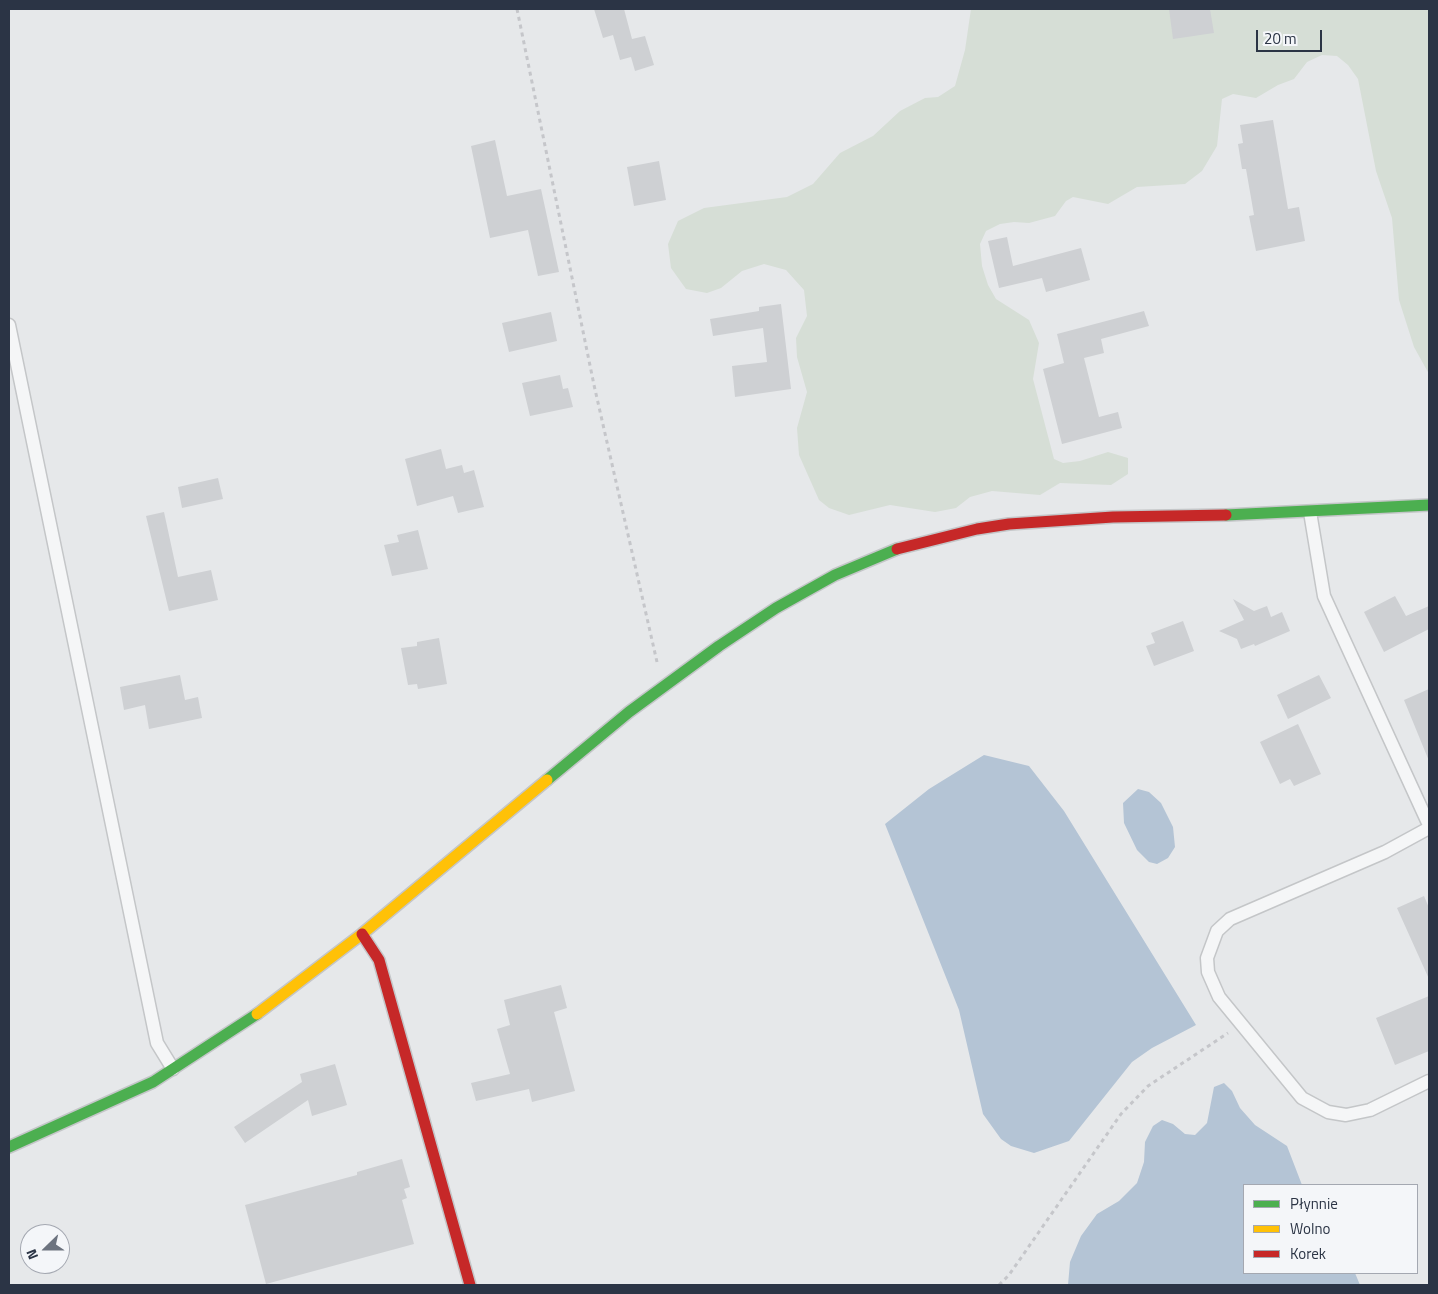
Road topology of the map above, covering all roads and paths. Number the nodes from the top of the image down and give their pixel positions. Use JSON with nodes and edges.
{"nodes":[{"id":1,"x":517,"y":9,"type":"edge"},
{"id":2,"x":9,"y":325,"type":"edge"},
{"id":3,"x":1429,"y":505,"type":"edge"},
{"id":4,"x":1310,"y":512,"type":"junction"},
{"id":5,"x":663,"y":687,"type":"junction"},
{"id":6,"x":1429,"y":827,"type":"edge"},
{"id":7,"x":362,"y":934,"type":"junction"},
{"id":8,"x":1241,"y":1025,"type":"junction"},
{"id":9,"x":173,"y":1069,"type":"junction"},
{"id":10,"x":1429,"y":1081,"type":"edge"},
{"id":11,"x":9,"y":1147,"type":"edge"},
{"id":12,"x":470,"y":1285,"type":"edge"},
{"id":13,"x":999,"y":1285,"type":"edge"}],
"edges":[{"from":1,"to":5,"type":"path"},
{"from":2,"to":9,"type":"lane"},
{"from":3,"to":4,"type":"main road"},
{"from":4,"to":5,"type":"main road"},
{"from":4,"to":6,"type":"lane"},
{"from":5,"to":7,"type":"main road"},
{"from":6,"to":8,"type":"lane"},
{"from":7,"to":9,"type":"main road"},
{"from":7,"to":12,"type":"main road"},
{"from":8,"to":10,"type":"lane"},
{"from":8,"to":13,"type":"path"},
{"from":9,"to":11,"type":"main road"}]}
